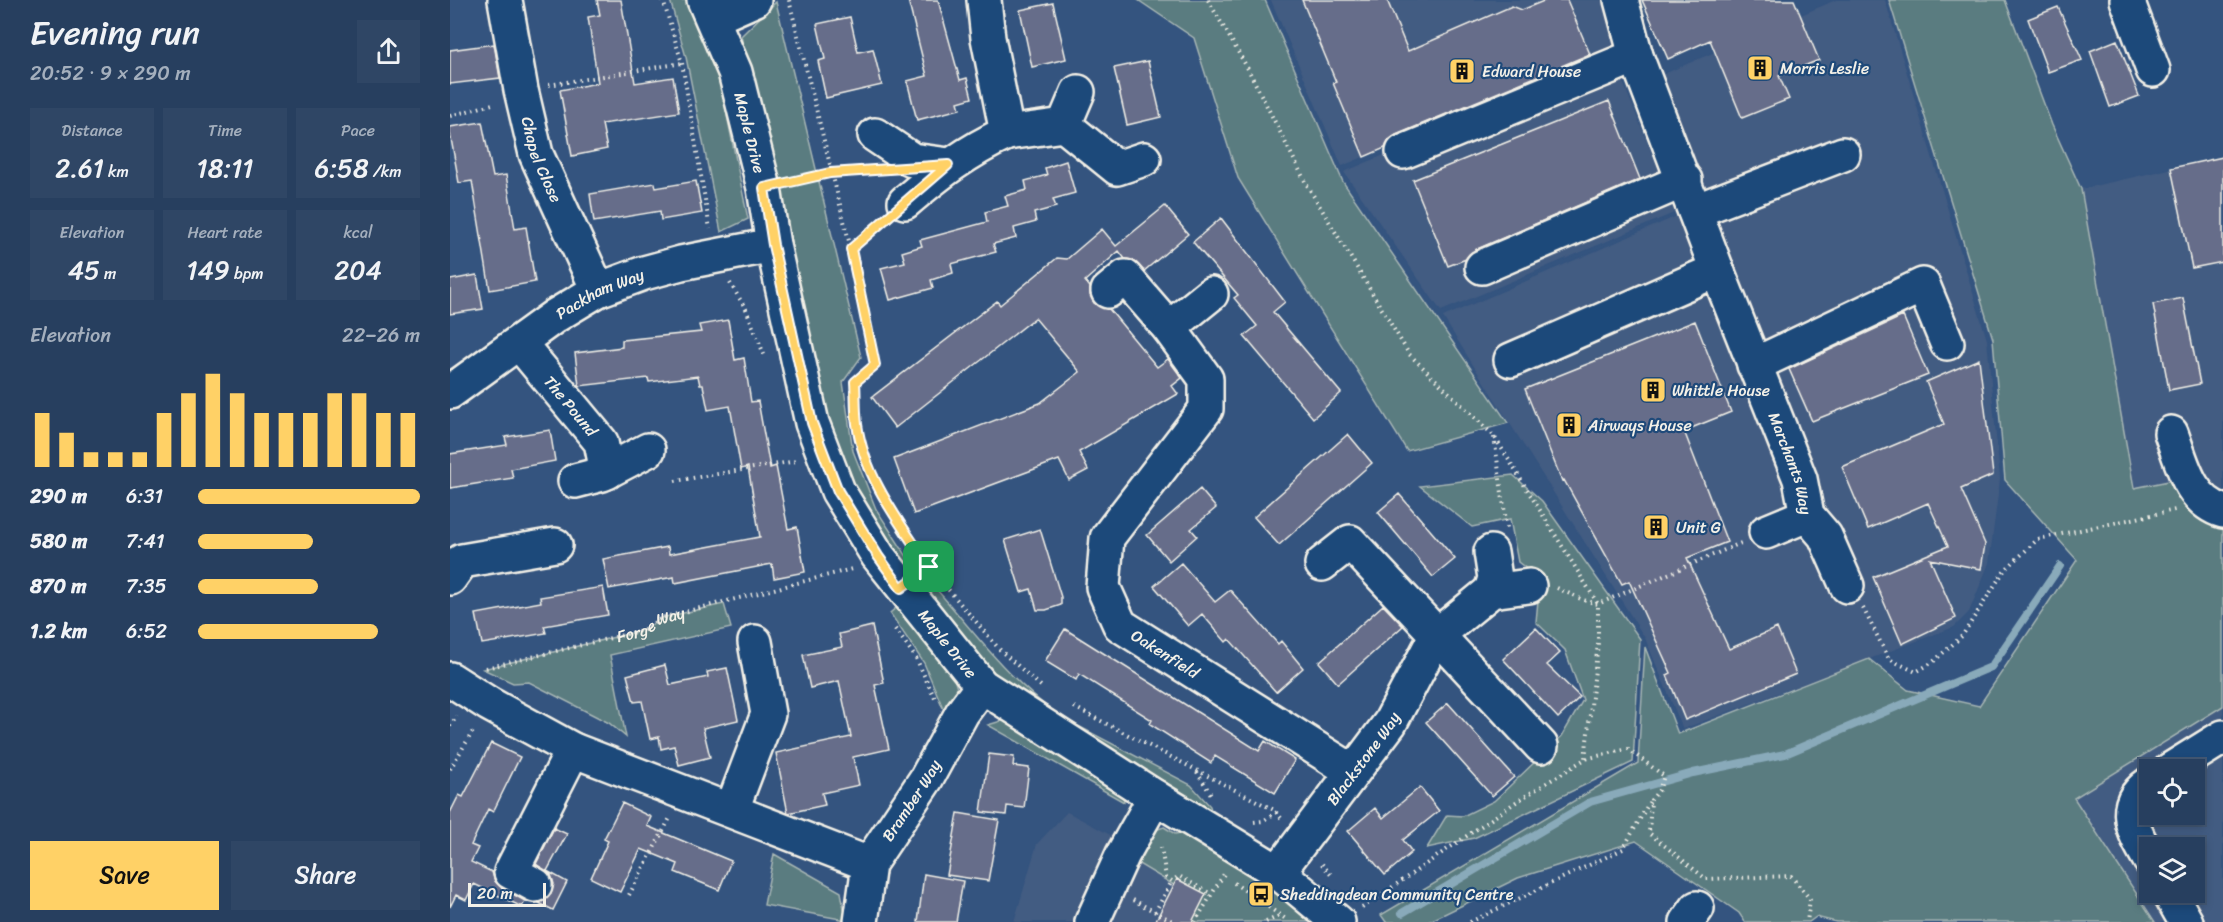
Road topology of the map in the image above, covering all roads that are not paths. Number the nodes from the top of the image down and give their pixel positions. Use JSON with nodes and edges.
{"nodes":[{"id":1,"x":754,"y":0,"type":"edge"},
{"id":2,"x":984,"y":0,"type":"edge"},
{"id":3,"x":1621,"y":0,"type":"edge"},
{"id":4,"x":2127,"y":0,"type":"edge"},
{"id":5,"x":708,"y":9,"type":"edge"},
{"id":6,"x":507,"y":11,"type":"edge"},
{"id":7,"x":1636,"y":56,"type":"junction"},
{"id":8,"x":2153,"y":70,"type":"dead end"},
{"id":9,"x":1078,"y":92,"type":"dead end"},
{"id":10,"x":1064,"y":125,"type":"junction"},
{"id":11,"x":1007,"y":134,"type":"junction"},
{"id":12,"x":875,"y":135,"type":"dead end"},
{"id":13,"x":1403,"y":152,"type":"dead end"},
{"id":14,"x":1843,"y":154,"type":"dead end"},
{"id":15,"x":1144,"y":159,"type":"dead end"},
{"id":16,"x":948,"y":165,"type":"junction"},
{"id":17,"x":1685,"y":180,"type":"junction"},
{"id":18,"x":905,"y":202,"type":"road end"},
{"id":19,"x":1695,"y":211,"type":"junction"},
{"id":20,"x":773,"y":245,"type":"junction"},
{"id":21,"x":1482,"y":267,"type":"dead end"},
{"id":22,"x":1717,"y":270,"type":"junction"},
{"id":23,"x":598,"y":290,"type":"junction"},
{"id":24,"x":1108,"y":291,"type":"dead end"},
{"id":25,"x":1211,"y":294,"type":"dead end"},
{"id":26,"x":1168,"y":328,"type":"junction"},
{"id":27,"x":1947,"y":343,"type":"dead end"},
{"id":28,"x":520,"y":344,"type":"junction"},
{"id":29,"x":1511,"y":360,"type":"dead end"},
{"id":30,"x":1754,"y":364,"type":"junction"},
{"id":31,"x":450,"y":392,"type":"edge"},
{"id":32,"x":2171,"y":433,"type":"dead end"},
{"id":33,"x":648,"y":450,"type":"dead end"},
{"id":34,"x":607,"y":472,"type":"junction"},
{"id":35,"x":575,"y":481,"type":"dead end"},
{"id":36,"x":2214,"y":506,"type":"edge"},
{"id":37,"x":1807,"y":515,"type":"junction"},
{"id":38,"x":1766,"y":532,"type":"road end"},
{"id":39,"x":555,"y":545,"type":"dead end"},
{"id":40,"x":1500,"y":545,"type":"road end"},
{"id":41,"x":1322,"y":564,"type":"dead end"},
{"id":42,"x":450,"y":578,"type":"edge"},
{"id":43,"x":1529,"y":586,"type":"road end"},
{"id":44,"x":1847,"y":586,"type":"road end"},
{"id":45,"x":1491,"y":591,"type":"junction"},
{"id":46,"x":1436,"y":636,"type":"junction"},
{"id":47,"x":755,"y":642,"type":"dead end"},
{"id":48,"x":450,"y":679,"type":"edge"},
{"id":49,"x":982,"y":686,"type":"junction"},
{"id":50,"x":2223,"y":737,"type":"edge"},
{"id":51,"x":1541,"y":746,"type":"dead end"},
{"id":52,"x":573,"y":750,"type":"junction"},
{"id":53,"x":2188,"y":759,"type":"edge"},
{"id":54,"x":1352,"y":771,"type":"junction"},
{"id":55,"x":2139,"y":792,"type":"edge"},
{"id":56,"x":1155,"y":797,"type":"junction"},
{"id":57,"x":732,"y":809,"type":"junction"},
{"id":58,"x":2139,"y":842,"type":"edge"},
{"id":59,"x":868,"y":864,"type":"junction"},
{"id":60,"x":1278,"y":872,"type":"junction"},
{"id":61,"x":535,"y":885,"type":"dead end"},
{"id":62,"x":2175,"y":903,"type":"edge"},
{"id":63,"x":1349,"y":916,"type":"edge"},
{"id":64,"x":861,"y":922,"type":"edge"},
{"id":65,"x":1092,"y":922,"type":"edge"},
{"id":66,"x":2186,"y":922,"type":"edge"}],
"edges":[{"from":1,"to":5,"type":"street"},
{"from":2,"to":11,"type":"street"},
{"from":3,"to":7,"type":"street","name":"Marchants Way"},
{"from":4,"to":8,"type":"street"},
{"from":5,"to":20,"type":"street","name":"Maple Drive"},
{"from":6,"to":23,"type":"street","name":"Chapel Close"},
{"from":7,"to":13,"type":"street"},
{"from":7,"to":17,"type":"street","name":"Marchants Way"},
{"from":9,"to":10,"type":"street"},
{"from":10,"to":11,"type":"street"},
{"from":10,"to":15,"type":"street"},
{"from":11,"to":16,"type":"street"},
{"from":12,"to":16,"type":"street"},
{"from":14,"to":19,"type":"street"},
{"from":16,"to":18,"type":"street"},
{"from":17,"to":19,"type":"street","name":"Marchants Way"},
{"from":17,"to":21,"type":"street"},
{"from":19,"to":22,"type":"street","name":"Marchants Way"},
{"from":20,"to":23,"type":"street","name":"Packham Way"},
{"from":20,"to":49,"type":"street","name":"Maple Drive"},
{"from":22,"to":29,"type":"street"},
{"from":22,"to":30,"type":"street","name":"Marchants Way"},
{"from":23,"to":28,"type":"street","name":"Packham Way"},
{"from":24,"to":26,"type":"street","name":"Oakenfield"},
{"from":25,"to":26,"type":"street"},
{"from":26,"to":54,"type":"street","name":"Oakenfield"},
{"from":27,"to":30,"type":"street"},
{"from":28,"to":31,"type":"street","name":"Packham Way"},
{"from":28,"to":34,"type":"street","name":"The Pound"},
{"from":30,"to":37,"type":"street","name":"Marchants Way"},
{"from":32,"to":36,"type":"street"},
{"from":33,"to":34,"type":"street"},
{"from":34,"to":35,"type":"street"},
{"from":37,"to":38,"type":"street"},
{"from":37,"to":44,"type":"street","name":"Marchants Way"},
{"from":39,"to":42,"type":"street"},
{"from":40,"to":45,"type":"street"},
{"from":41,"to":46,"type":"street"},
{"from":43,"to":45,"type":"street"},
{"from":45,"to":46,"type":"street","name":"Blackstone Way"},
{"from":46,"to":51,"type":"street"},
{"from":46,"to":54,"type":"street","name":"Blackstone Way"},
{"from":47,"to":57,"type":"street"},
{"from":48,"to":52,"type":"street"},
{"from":49,"to":56,"type":"street","name":"Maple Drive"},
{"from":49,"to":59,"type":"street","name":"Bramber Way"},
{"from":50,"to":53,"type":"street"},
{"from":52,"to":57,"type":"street"},
{"from":52,"to":61,"type":"street"},
{"from":54,"to":60,"type":"street","name":"Blackstone Way"},
{"from":55,"to":58,"type":"street"},
{"from":56,"to":60,"type":"street","name":"Maple Drive"},
{"from":56,"to":65,"type":"street"},
{"from":57,"to":59,"type":"street"},
{"from":59,"to":64,"type":"street","name":"Bramber Way"},
{"from":60,"to":63,"type":"street","name":"Maple Drive"},
{"from":62,"to":66,"type":"street"}]}
